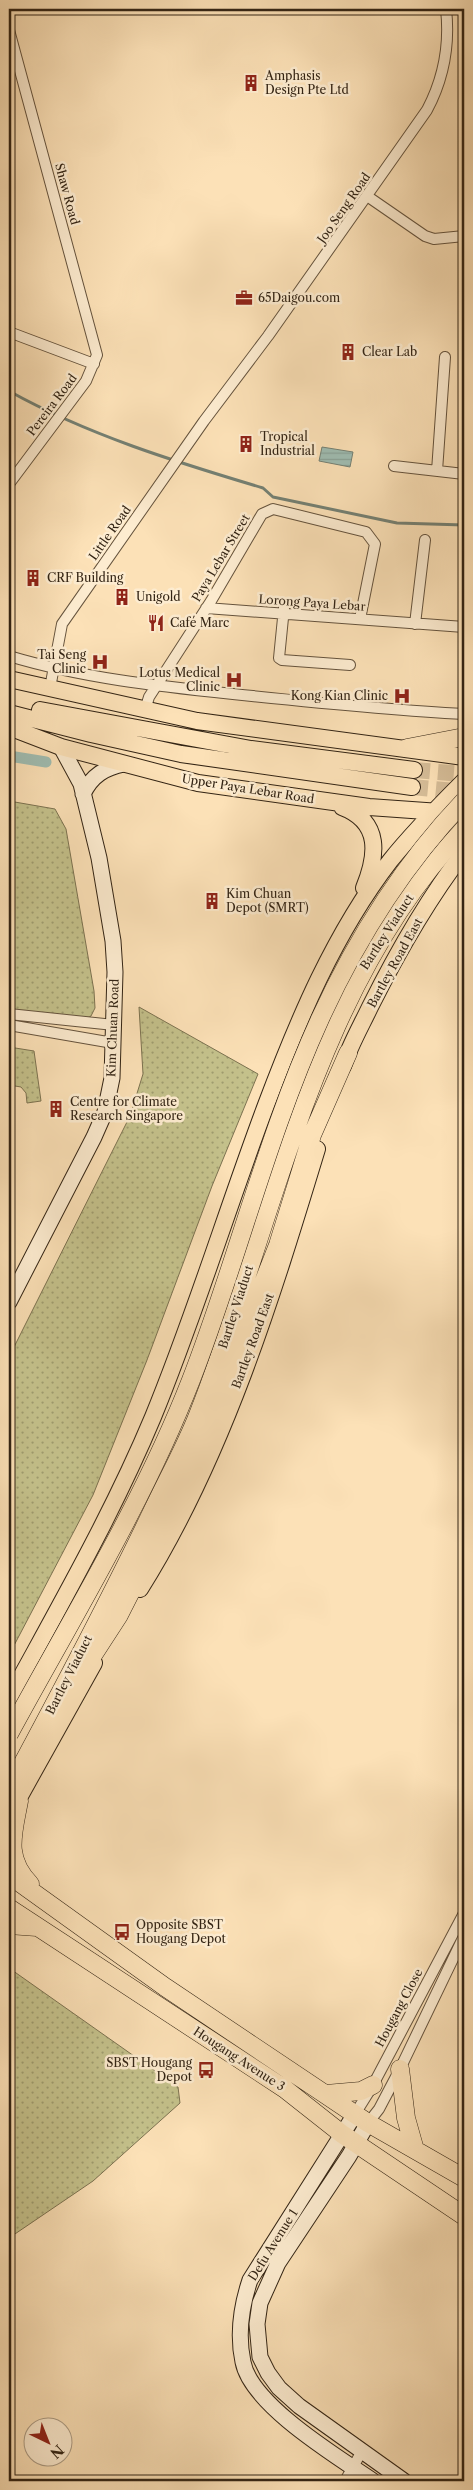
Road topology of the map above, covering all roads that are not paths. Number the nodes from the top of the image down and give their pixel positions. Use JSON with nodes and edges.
{"nodes":[{"id":1,"x":446,"y":9,"type":"edge"},
{"id":2,"x":9,"y":30,"type":"edge"},
{"id":3,"x":10,"y":46,"type":"edge"},
{"id":4,"x":368,"y":196,"type":"junction"},
{"id":5,"x":464,"y":236,"type":"edge"},
{"id":6,"x":9,"y":332,"type":"edge"},
{"id":7,"x":445,"y":357,"type":"dead end"},
{"id":8,"x":94,"y":364,"type":"junction"},
{"id":9,"x":217,"y":404,"type":"joint"},
{"id":10,"x":394,"y":466,"type":"dead end"},
{"id":11,"x":437,"y":471,"type":"junction"},
{"id":12,"x":464,"y":474,"type":"edge"},
{"id":13,"x":9,"y":484,"type":"edge"},
{"id":14,"x":425,"y":540,"type":"dead end"},
{"id":15,"x":206,"y":608,"type":"junction"},
{"id":16,"x":284,"y":610,"type":"junction"},
{"id":17,"x":360,"y":620,"type":"junction"},
{"id":18,"x":415,"y":624,"type":"junction"},
{"id":19,"x":464,"y":627,"type":"edge"},
{"id":20,"x":9,"y":656,"type":"edge"},
{"id":21,"x":350,"y":665,"type":"dead end"},
{"id":22,"x":53,"y":669,"type":"junction"},
{"id":23,"x":9,"y":679,"type":"edge"},
{"id":24,"x":157,"y":686,"type":"junction"},
{"id":25,"x":50,"y":688,"type":"junction"},
{"id":26,"x":9,"y":702,"type":"edge"},
{"id":27,"x":145,"y":710,"type":"junction"},
{"id":28,"x":9,"y":712,"type":"edge"},
{"id":29,"x":464,"y":714,"type":"edge"},
{"id":30,"x":9,"y":727,"type":"edge"},
{"id":31,"x":464,"y":737,"type":"edge"},
{"id":32,"x":61,"y":747,"type":"junction"},
{"id":33,"x":408,"y":748,"type":"junction"},
{"id":34,"x":464,"y":757,"type":"edge"},
{"id":35,"x":124,"y":764,"type":"junction"},
{"id":36,"x":414,"y":770,"type":"tunnel mouth"},
{"id":37,"x":464,"y":780,"type":"edge"},
{"id":38,"x":412,"y":787,"type":"tunnel mouth"},
{"id":39,"x":84,"y":794,"type":"junction"},
{"id":40,"x":318,"y":800,"type":"junction"},
{"id":41,"x":464,"y":801,"type":"edge"},
{"id":42,"x":433,"y":812,"type":"junction"},
{"id":43,"x":464,"y":813,"type":"edge"},
{"id":44,"x":464,"y":829,"type":"edge"},
{"id":45,"x":464,"y":852,"type":"edge"},
{"id":46,"x":464,"y":861,"type":"edge"},
{"id":47,"x":446,"y":876,"type":"junction"},
{"id":48,"x":351,"y":921,"type":"junction"},
{"id":49,"x":9,"y":1014,"type":"edge"},
{"id":50,"x":9,"y":1024,"type":"edge"},
{"id":51,"x":114,"y":1025,"type":"junction"},
{"id":52,"x":113,"y":1042,"type":"junction"},
{"id":53,"x":348,"y":1053,"type":"junction"},
{"id":54,"x":9,"y":1302,"type":"edge"},
{"id":55,"x":9,"y":1699,"type":"edge"},
{"id":56,"x":52,"y":1709,"type":"junction"},
{"id":57,"x":9,"y":1734,"type":"edge"},
{"id":58,"x":14,"y":1795,"type":"edge"},
{"id":59,"x":9,"y":1816,"type":"edge"},
{"id":60,"x":9,"y":1876,"type":"edge"},
{"id":61,"x":9,"y":1908,"type":"edge"},
{"id":62,"x":56,"y":1909,"type":"junction"},
{"id":63,"x":464,"y":1913,"type":"edge"},
{"id":64,"x":9,"y":1925,"type":"edge"},
{"id":65,"x":37,"y":1928,"type":"junction"},
{"id":66,"x":464,"y":1936,"type":"edge"},
{"id":67,"x":400,"y":2069,"type":"junction"},
{"id":68,"x":373,"y":2086,"type":"junction"},
{"id":69,"x":326,"y":2094,"type":"junction"},
{"id":70,"x":362,"y":2118,"type":"junction"},
{"id":71,"x":349,"y":2138,"type":"junction"},
{"id":72,"x":416,"y":2150,"type":"junction"},
{"id":73,"x":464,"y":2178,"type":"edge"},
{"id":74,"x":464,"y":2216,"type":"edge"},
{"id":75,"x":362,"y":2451,"type":"junction"},
{"id":76,"x":353,"y":2467,"type":"junction"},
{"id":77,"x":345,"y":2481,"type":"edge"},
{"id":78,"x":373,"y":2481,"type":"edge"},
{"id":79,"x":404,"y":2481,"type":"edge"}],
"edges":[{"from":1,"to":4,"type":"street","name":"Joo Seng Road"},
{"from":2,"to":3,"type":"street","name":"Shaw Road"},
{"from":3,"to":8,"type":"street","name":"Shaw Road"},
{"from":4,"to":5,"type":"street"},
{"from":4,"to":9,"type":"street","name":"Joo Seng Road"},
{"from":6,"to":8,"type":"street"},
{"from":7,"to":11,"type":"street"},
{"from":8,"to":13,"type":"street","name":"Pereira Road"},
{"from":9,"to":22,"type":"street","name":"Little Road"},
{"from":10,"to":11,"type":"street"},
{"from":11,"to":12,"type":"street"},
{"from":14,"to":18,"type":"street"},
{"from":15,"to":16,"type":"street","name":"Lorong Paya Lebar"},
{"from":15,"to":17,"type":"street","name":"Paya Lebar Street"},
{"from":15,"to":24,"type":"street","name":"Paya Lebar Street"},
{"from":16,"to":17,"type":"street","name":"Lorong Paya Lebar"},
{"from":16,"to":21,"type":"street"},
{"from":17,"to":18,"type":"street","name":"Lorong Paya Lebar"},
{"from":18,"to":19,"type":"street","name":"Lorong Paya Lebar"},
{"from":20,"to":22,"type":"street"},
{"from":22,"to":24,"type":"street"},
{"from":22,"to":25,"type":"street","name":"Little Road"},
{"from":23,"to":25,"type":"main road"},
{"from":24,"to":27,"type":"street","name":"Paya Lebar Street"},
{"from":24,"to":29,"type":"street"},
{"from":25,"to":27,"type":"main road"},
{"from":26,"to":36,"type":"main road"},
{"from":27,"to":33,"type":"main road"},
{"from":28,"to":38,"type":"main road","name":"Upper Paya Lebar Road"},
{"from":30,"to":32,"type":"main road","name":"Upper Paya Lebar Road"},
{"from":31,"to":33,"type":"highway"},
{"from":32,"to":35,"type":"main road","name":"Upper Paya Lebar Road"},
{"from":32,"to":39,"type":"main road","name":"Kim Chuan Road"},
{"from":33,"to":34,"type":"main road"},
{"from":35,"to":39,"type":"main road"},
{"from":35,"to":40,"type":"main road","name":"Upper Paya Lebar Road"},
{"from":37,"to":42,"type":"main road"},
{"from":39,"to":51,"type":"main road","name":"Kim Chuan Road"},
{"from":40,"to":42,"type":"main road","name":"Upper Paya Lebar Road"},
{"from":40,"to":48,"type":"main road"},
{"from":41,"to":57,"type":"highway","name":"Bartley Viaduct","bridge":true},
{"from":42,"to":43,"type":"main road","name":"Upper Paya Lebar Road"},
{"from":42,"to":48,"type":"main road"},
{"from":44,"to":56,"type":"highway","name":"Bartley Viaduct"},
{"from":45,"to":47,"type":"main road","name":"Bartley Road East"},
{"from":46,"to":47,"type":"main road"},
{"from":47,"to":53,"type":"main road","name":"Bartley Road East"},
{"from":48,"to":55,"type":"main road"},
{"from":49,"to":51,"type":"street"},
{"from":50,"to":52,"type":"street"},
{"from":51,"to":52,"type":"main road","name":"Kim Chuan Road"},
{"from":52,"to":54,"type":"main road","name":"Kim Chuan Road"},
{"from":53,"to":56,"type":"highway"},
{"from":53,"to":58,"type":"main road","name":"Bartley Road East"},
{"from":56,"to":58,"type":"highway","name":"Bartley Viaduct"},
{"from":58,"to":59,"type":"main road","name":"Bartley Road East"},
{"from":58,"to":62,"type":"highway","name":"Bartley Viaduct"},
{"from":60,"to":62,"type":"highway","name":"Hougang Avenue 3"},
{"from":61,"to":65,"type":"highway","name":"Hougang Avenue 3"},
{"from":62,"to":69,"type":"highway","name":"Hougang Avenue 3"},
{"from":63,"to":68,"type":"street","name":"Hougang Close"},
{"from":64,"to":65,"type":"highway"},
{"from":65,"to":71,"type":"highway","name":"Hougang Avenue 3"},
{"from":66,"to":67,"type":"street","name":"Hougang Close"},
{"from":67,"to":70,"type":"street","name":"Hougang Close"},
{"from":67,"to":72,"type":"highway"},
{"from":68,"to":69,"type":"highway"},
{"from":68,"to":70,"type":"street","name":"Hougang Close"},
{"from":69,"to":70,"type":"highway","name":"Hougang Avenue 3"},
{"from":70,"to":71,"type":"main road","name":"Defu Avenue 1"},
{"from":70,"to":72,"type":"highway","name":"Hougang Avenue 3"},
{"from":71,"to":74,"type":"highway","name":"Hougang Avenue 3"},
{"from":71,"to":75,"type":"main road","name":"Defu Avenue 1"},
{"from":71,"to":76,"type":"main road","name":"Defu Avenue 1"},
{"from":72,"to":73,"type":"highway","name":"Hougang Avenue 3"},
{"from":75,"to":76,"type":"street"},
{"from":75,"to":79,"type":"main road","name":"Defu Avenue 1"},
{"from":76,"to":77,"type":"street"},
{"from":76,"to":78,"type":"main road","name":"Defu Avenue 1"}]}
